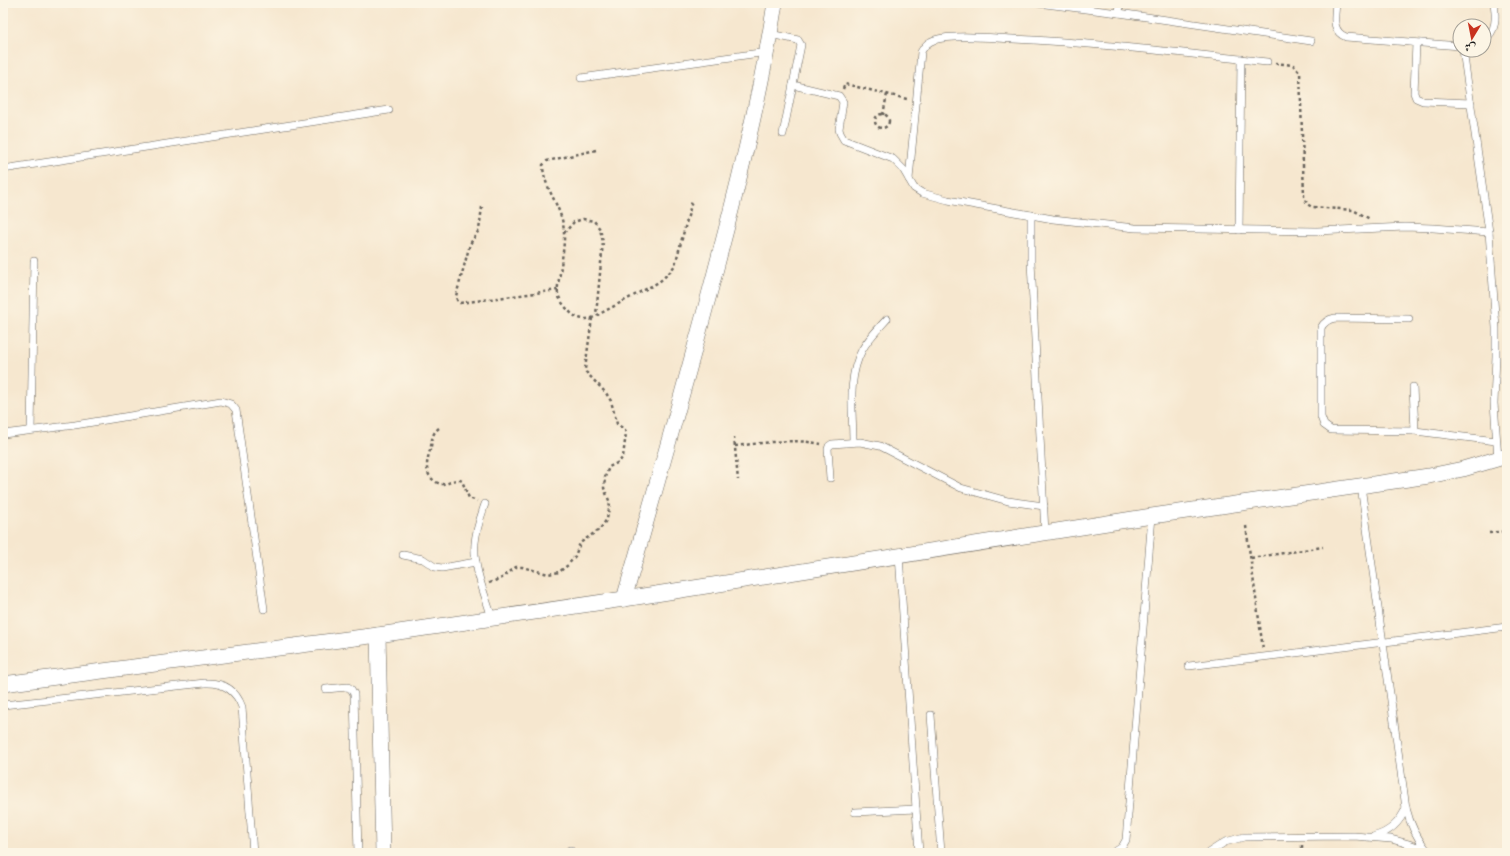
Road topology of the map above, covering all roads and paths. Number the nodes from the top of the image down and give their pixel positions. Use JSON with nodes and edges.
{"nodes":[{"id":1,"x":775,"y":3,"type":"edge"},
{"id":2,"x":1037,"y":3,"type":"edge"},
{"id":3,"x":1120,"y":3,"type":"edge"},
{"id":4,"x":1336,"y":3,"type":"edge"},
{"id":5,"x":1494,"y":3,"type":"edge"},
{"id":6,"x":1119,"y":13,"type":"junction"},
{"id":7,"x":1492,"y":30,"type":"edge"},
{"id":8,"x":770,"y":34,"type":"junction"},
{"id":9,"x":1311,"y":41,"type":"dead end"},
{"id":10,"x":1416,"y":43,"type":"junction"},
{"id":11,"x":1452,"y":45,"type":"edge"},
{"id":12,"x":767,"y":52,"type":"junction"},
{"id":13,"x":1464,"y":58,"type":"edge"},
{"id":14,"x":1240,"y":59,"type":"junction"},
{"id":15,"x":1267,"y":62,"type":"joint"},
{"id":16,"x":581,"y":78,"type":"dead end"},
{"id":17,"x":794,"y":85,"type":"junction"},
{"id":18,"x":887,"y":94,"type":"junction"},
{"id":19,"x":841,"y":97,"type":"junction"},
{"id":20,"x":917,"y":101,"type":"junction"},
{"id":21,"x":1471,"y":103,"type":"junction"},
{"id":22,"x":389,"y":110,"type":"dead end"},
{"id":23,"x":883,"y":115,"type":"junction"},
{"id":24,"x":783,"y":134,"type":"dead end"},
{"id":25,"x":596,"y":150,"type":"dead end"},
{"id":26,"x":3,"y":169,"type":"edge"},
{"id":27,"x":909,"y":180,"type":"junction"},
{"id":28,"x":692,"y":201,"type":"dead end"},
{"id":29,"x":482,"y":207,"type":"dead end"},
{"id":30,"x":1031,"y":215,"type":"junction"},
{"id":31,"x":1379,"y":228,"type":"junction"},
{"id":32,"x":1239,"y":230,"type":"junction"},
{"id":33,"x":1488,"y":232,"type":"junction"},
{"id":34,"x":564,"y":233,"type":"junction"},
{"id":35,"x":34,"y":261,"type":"dead end"},
{"id":36,"x":558,"y":290,"type":"junction"},
{"id":37,"x":596,"y":316,"type":"junction"},
{"id":38,"x":592,"y":318,"type":"junction"},
{"id":39,"x":887,"y":319,"type":"dead end"},
{"id":40,"x":1409,"y":319,"type":"dead end"},
{"id":41,"x":1413,"y":387,"type":"dead end"},
{"id":42,"x":439,"y":428,"type":"dead end"},
{"id":43,"x":31,"y":430,"type":"junction"},
{"id":44,"x":1415,"y":431,"type":"junction"},
{"id":45,"x":3,"y":434,"type":"edge"},
{"id":46,"x":734,"y":437,"type":"dead end"},
{"id":47,"x":1496,"y":441,"type":"junction"},
{"id":48,"x":853,"y":442,"type":"junction"},
{"id":49,"x":735,"y":446,"type":"junction"},
{"id":50,"x":829,"y":446,"type":"junction"},
{"id":51,"x":1502,"y":458,"type":"edge"},
{"id":52,"x":830,"y":478,"type":"dead end"},
{"id":53,"x":738,"y":480,"type":"dead end"},
{"id":54,"x":1361,"y":486,"type":"junction"},
{"id":55,"x":485,"y":504,"type":"joint"},
{"id":56,"x":1044,"y":506,"type":"junction"},
{"id":57,"x":1152,"y":516,"type":"junction"},
{"id":58,"x":1246,"y":526,"type":"dead end"},
{"id":59,"x":1507,"y":531,"type":"edge"},
{"id":60,"x":1045,"y":533,"type":"junction"},
{"id":61,"x":1489,"y":533,"type":"dead end"},
{"id":62,"x":1323,"y":547,"type":"dead end"},
{"id":63,"x":403,"y":555,"type":"dead end"},
{"id":64,"x":899,"y":555,"type":"junction"},
{"id":65,"x":1250,"y":558,"type":"junction"},
{"id":66,"x":476,"y":562,"type":"junction"},
{"id":67,"x":483,"y":585,"type":"junction"},
{"id":68,"x":624,"y":599,"type":"junction"},
{"id":69,"x":264,"y":608,"type":"dead end"},
{"id":70,"x":492,"y":618,"type":"junction"},
{"id":71,"x":1507,"y":627,"type":"edge"},
{"id":72,"x":378,"y":635,"type":"junction"},
{"id":73,"x":1384,"y":643,"type":"junction"},
{"id":74,"x":1264,"y":657,"type":"junction"},
{"id":75,"x":1189,"y":666,"type":"dead end"},
{"id":76,"x":3,"y":684,"type":"edge"},
{"id":77,"x":326,"y":689,"type":"dead end"},
{"id":78,"x":3,"y":705,"type":"edge"},
{"id":79,"x":930,"y":714,"type":"dead end"},
{"id":80,"x":1406,"y":808,"type":"junction"},
{"id":81,"x":916,"y":809,"type":"junction"},
{"id":82,"x":855,"y":812,"type":"dead end"},
{"id":83,"x":1372,"y":837,"type":"junction"},
{"id":84,"x":1426,"y":849,"type":"junction"},
{"id":85,"x":1122,"y":850,"type":"edge"},
{"id":86,"x":253,"y":853,"type":"edge"},
{"id":87,"x":358,"y":853,"type":"edge"},
{"id":88,"x":382,"y":853,"type":"edge"},
{"id":89,"x":919,"y":853,"type":"edge"},
{"id":90,"x":941,"y":853,"type":"edge"},
{"id":91,"x":1113,"y":853,"type":"edge"},
{"id":92,"x":1208,"y":853,"type":"edge"},
{"id":93,"x":1435,"y":853,"type":"edge"}],
"edges":[{"from":1,"to":8,"type":"street"},
{"from":2,"to":6,"type":"lane"},
{"from":3,"to":6,"type":"lane"},
{"from":4,"to":10,"type":"lane"},
{"from":5,"to":7,"type":"lane"},
{"from":6,"to":9,"type":"lane"},
{"from":8,"to":12,"type":"street"},
{"from":8,"to":17,"type":"lane"},
{"from":10,"to":11,"type":"lane"},
{"from":10,"to":21,"type":"lane"},
{"from":12,"to":16,"type":"lane"},
{"from":12,"to":68,"type":"street"},
{"from":13,"to":21,"type":"lane"},
{"from":14,"to":15,"type":"lane"},
{"from":14,"to":20,"type":"lane"},
{"from":14,"to":32,"type":"lane"},
{"from":15,"to":31,"type":"path"},
{"from":17,"to":19,"type":"lane"},
{"from":17,"to":24,"type":"lane"},
{"from":18,"to":19,"type":"path"},
{"from":18,"to":20,"type":"path"},
{"from":18,"to":23,"type":"path"},
{"from":19,"to":27,"type":"lane"},
{"from":20,"to":27,"type":"lane"},
{"from":21,"to":33,"type":"lane"},
{"from":22,"to":26,"type":"lane"},
{"from":23,"to":23,"type":"path"},
{"from":25,"to":34,"type":"path"},
{"from":27,"to":30,"type":"lane"},
{"from":28,"to":37,"type":"path"},
{"from":29,"to":36,"type":"path"},
{"from":30,"to":32,"type":"lane"},
{"from":30,"to":56,"type":"lane"},
{"from":31,"to":32,"type":"lane"},
{"from":31,"to":33,"type":"lane"},
{"from":33,"to":47,"type":"lane"},
{"from":34,"to":36,"type":"path"},
{"from":34,"to":37,"type":"path"},
{"from":35,"to":43,"type":"lane"},
{"from":36,"to":38,"type":"path"},
{"from":37,"to":38,"type":"path"},
{"from":38,"to":67,"type":"path"},
{"from":39,"to":48,"type":"lane"},
{"from":40,"to":44,"type":"lane"},
{"from":41,"to":44,"type":"lane"},
{"from":42,"to":55,"type":"path"},
{"from":43,"to":45,"type":"lane"},
{"from":43,"to":69,"type":"lane"},
{"from":44,"to":47,"type":"lane"},
{"from":46,"to":49,"type":"path"},
{"from":47,"to":51,"type":"lane"},
{"from":48,"to":50,"type":"lane"},
{"from":48,"to":56,"type":"lane"},
{"from":49,"to":50,"type":"path"},
{"from":49,"to":53,"type":"path"},
{"from":50,"to":52,"type":"lane"},
{"from":51,"to":54,"type":"street"},
{"from":54,"to":57,"type":"street"},
{"from":54,"to":73,"type":"lane"},
{"from":55,"to":66,"type":"lane"},
{"from":56,"to":60,"type":"lane"},
{"from":57,"to":60,"type":"street"},
{"from":57,"to":85,"type":"lane"},
{"from":58,"to":65,"type":"path"},
{"from":59,"to":61,"type":"path"},
{"from":60,"to":64,"type":"street"},
{"from":62,"to":65,"type":"path"},
{"from":63,"to":66,"type":"lane"},
{"from":64,"to":68,"type":"street"},
{"from":64,"to":81,"type":"lane"},
{"from":65,"to":74,"type":"path"},
{"from":66,"to":67,"type":"lane"},
{"from":67,"to":70,"type":"lane"},
{"from":68,"to":70,"type":"street"},
{"from":70,"to":72,"type":"street"},
{"from":71,"to":73,"type":"lane"},
{"from":72,"to":76,"type":"street"},
{"from":72,"to":88,"type":"street"},
{"from":73,"to":74,"type":"lane"},
{"from":73,"to":80,"type":"lane"},
{"from":74,"to":75,"type":"lane"},
{"from":77,"to":87,"type":"lane"},
{"from":78,"to":86,"type":"lane"},
{"from":79,"to":90,"type":"lane"},
{"from":80,"to":83,"type":"lane"},
{"from":80,"to":84,"type":"lane"},
{"from":81,"to":82,"type":"lane"},
{"from":81,"to":89,"type":"lane"},
{"from":83,"to":84,"type":"lane"},
{"from":83,"to":92,"type":"lane"},
{"from":84,"to":93,"type":"lane"},
{"from":85,"to":91,"type":"lane"}]}
